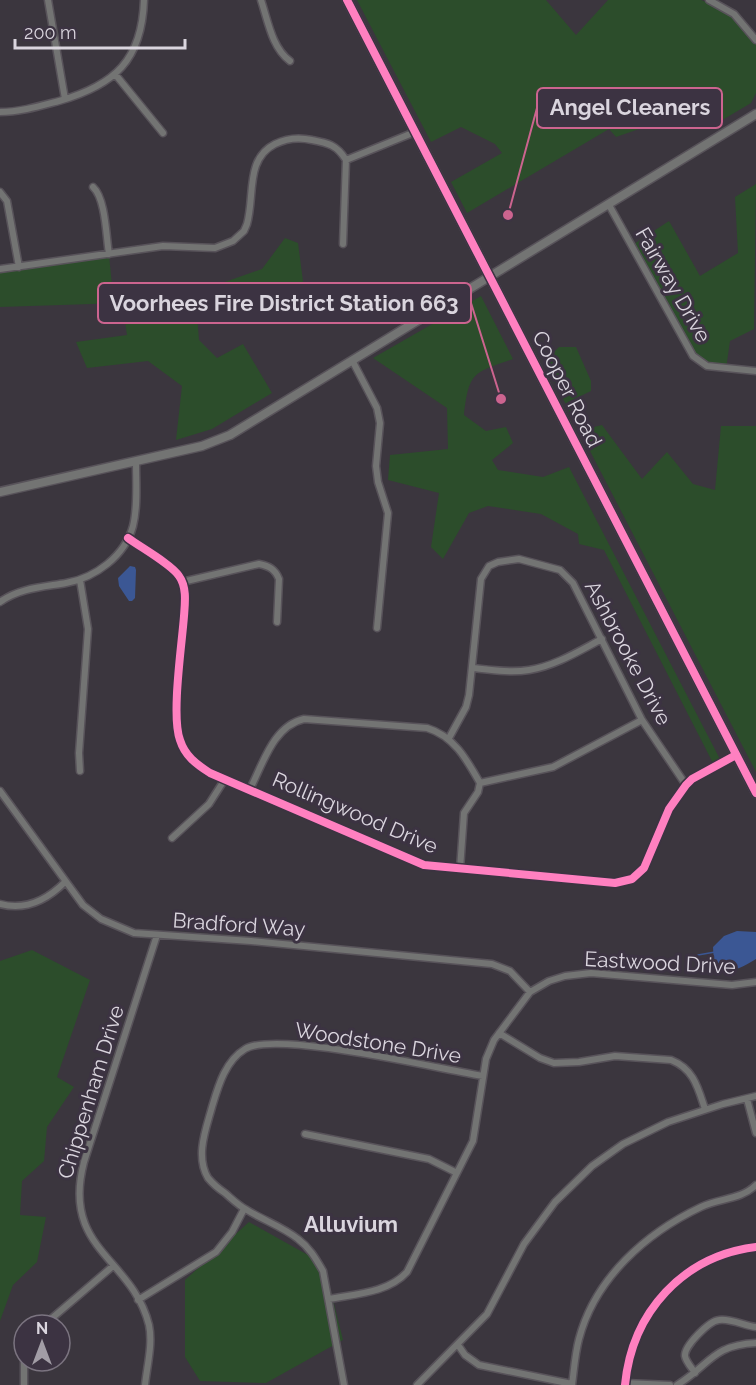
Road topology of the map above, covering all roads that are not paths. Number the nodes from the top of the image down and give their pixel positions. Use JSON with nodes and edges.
{"nodes":[{"id":1,"x":48,"y":0,"type":"edge"},
{"id":2,"x":144,"y":0,"type":"edge"},
{"id":3,"x":261,"y":0,"type":"edge"},
{"id":4,"x":347,"y":0,"type":"edge"},
{"id":5,"x":709,"y":0,"type":"edge"},
{"id":6,"x":756,"y":39,"type":"edge"},
{"id":7,"x":291,"y":61,"type":"dead end"},
{"id":8,"x":115,"y":74,"type":"junction"},
{"id":9,"x":65,"y":99,"type":"junction"},
{"id":10,"x":0,"y":112,"type":"edge"},
{"id":11,"x":756,"y":114,"type":"edge"},
{"id":12,"x":415,"y":132,"type":"junction"},
{"id":13,"x":163,"y":133,"type":"dead end"},
{"id":14,"x":346,"y":160,"type":"junction"},
{"id":15,"x":93,"y":187,"type":"dead end"},
{"id":16,"x":0,"y":192,"type":"edge"},
{"id":17,"x":609,"y":205,"type":"junction"},
{"id":18,"x":343,"y":244,"type":"dead end"},
{"id":19,"x":109,"y":254,"type":"junction"},
{"id":20,"x":19,"y":267,"type":"junction"},
{"id":21,"x":0,"y":269,"type":"edge"},
{"id":22,"x":489,"y":278,"type":"junction"},
{"id":23,"x":352,"y":360,"type":"junction"},
{"id":24,"x":756,"y":371,"type":"edge"},
{"id":25,"x":136,"y":462,"type":"junction"},
{"id":26,"x":0,"y":492,"type":"edge"},
{"id":27,"x":128,"y":538,"type":"junction"},
{"id":28,"x":80,"y":580,"type":"junction"},
{"id":29,"x":182,"y":582,"type":"junction"},
{"id":30,"x":0,"y":602,"type":"edge"},
{"id":31,"x":277,"y":622,"type":"dead end"},
{"id":32,"x":377,"y":628,"type":"dead end"},
{"id":33,"x":602,"y":639,"type":"junction"},
{"id":34,"x":473,"y":669,"type":"junction"},
{"id":35,"x":642,"y":720,"type":"junction"},
{"id":36,"x":449,"y":738,"type":"junction"},
{"id":37,"x":736,"y":755,"type":"junction"},
{"id":38,"x":80,"y":771,"type":"dead end"},
{"id":39,"x":225,"y":779,"type":"junction"},
{"id":40,"x":480,"y":783,"type":"junction"},
{"id":41,"x":686,"y":785,"type":"junction"},
{"id":42,"x":250,"y":789,"type":"junction"},
{"id":43,"x":0,"y":791,"type":"edge"},
{"id":44,"x":756,"y":793,"type":"edge"},
{"id":45,"x":172,"y":838,"type":"dead end"},
{"id":46,"x":460,"y":869,"type":"junction"},
{"id":47,"x":65,"y":882,"type":"junction"},
{"id":48,"x":0,"y":904,"type":"edge"},
{"id":49,"x":157,"y":935,"type":"junction"},
{"id":50,"x":756,"y":982,"type":"edge"},
{"id":51,"x":530,"y":992,"type":"junction"},
{"id":52,"x":499,"y":1032,"type":"junction"},
{"id":53,"x":483,"y":1076,"type":"junction"},
{"id":54,"x":756,"y":1096,"type":"edge"},
{"id":55,"x":747,"y":1100,"type":"junction"},
{"id":56,"x":705,"y":1109,"type":"junction"},
{"id":57,"x":756,"y":1133,"type":"edge"},
{"id":58,"x":305,"y":1134,"type":"dead end"},
{"id":59,"x":457,"y":1173,"type":"junction"},
{"id":60,"x":756,"y":1185,"type":"edge"},
{"id":61,"x":244,"y":1209,"type":"junction"},
{"id":62,"x":756,"y":1247,"type":"edge"},
{"id":63,"x":113,"y":1266,"type":"junction"},
{"id":64,"x":328,"y":1299,"type":"junction"},
{"id":65,"x":138,"y":1300,"type":"junction"},
{"id":66,"x":58,"y":1313,"type":"edge"},
{"id":67,"x":756,"y":1327,"type":"edge"},
{"id":68,"x":756,"y":1343,"type":"edge"},
{"id":69,"x":458,"y":1345,"type":"junction"},
{"id":70,"x":695,"y":1373,"type":"junction"},
{"id":71,"x":572,"y":1384,"type":"edge"},
{"id":72,"x":625,"y":1384,"type":"edge"},
{"id":73,"x":145,"y":1385,"type":"edge"},
{"id":74,"x":344,"y":1385,"type":"edge"},
{"id":75,"x":417,"y":1385,"type":"edge"},
{"id":76,"x":670,"y":1385,"type":"edge"},
{"id":77,"x":677,"y":1385,"type":"edge"}],
"edges":[{"from":1,"to":9,"type":"street"},
{"from":2,"to":8,"type":"street"},
{"from":3,"to":7,"type":"street"},
{"from":4,"to":12,"type":"street","name":"Cooper Road"},
{"from":5,"to":6,"type":"street"},
{"from":8,"to":9,"type":"street"},
{"from":8,"to":13,"type":"street"},
{"from":9,"to":10,"type":"street"},
{"from":11,"to":17,"type":"street"},
{"from":12,"to":14,"type":"street"},
{"from":12,"to":22,"type":"street","name":"Cooper Road"},
{"from":14,"to":18,"type":"street"},
{"from":14,"to":19,"type":"street"},
{"from":15,"to":19,"type":"street"},
{"from":16,"to":20,"type":"street"},
{"from":17,"to":22,"type":"street"},
{"from":17,"to":24,"type":"street","name":"Fairway Drive"},
{"from":19,"to":20,"type":"street"},
{"from":20,"to":21,"type":"street"},
{"from":22,"to":23,"type":"street"},
{"from":22,"to":37,"type":"street","name":"Cooper Road"},
{"from":23,"to":25,"type":"street"},
{"from":23,"to":32,"type":"street"},
{"from":25,"to":26,"type":"street"},
{"from":25,"to":27,"type":"street"},
{"from":27,"to":28,"type":"street"},
{"from":27,"to":29,"type":"street"},
{"from":28,"to":30,"type":"street"},
{"from":28,"to":38,"type":"street"},
{"from":29,"to":31,"type":"street"},
{"from":29,"to":39,"type":"street","name":"Rollingwood Drive"},
{"from":33,"to":34,"type":"street"},
{"from":33,"to":34,"type":"street","name":"Ashbrooke Drive"},
{"from":33,"to":35,"type":"street","name":"Ashbrooke Drive"},
{"from":34,"to":36,"type":"street","name":"Ashbrooke Drive"},
{"from":35,"to":40,"type":"street"},
{"from":35,"to":41,"type":"street","name":"Ashbrooke Drive"},
{"from":36,"to":40,"type":"street"},
{"from":36,"to":42,"type":"street"},
{"from":37,"to":41,"type":"street","name":"Rollingwood Drive"},
{"from":37,"to":44,"type":"street","name":"Cooper Road"},
{"from":39,"to":42,"type":"street","name":"Rollingwood Drive"},
{"from":39,"to":45,"type":"street"},
{"from":40,"to":46,"type":"street"},
{"from":41,"to":46,"type":"street","name":"Rollingwood Drive"},
{"from":42,"to":46,"type":"street","name":"Rollingwood Drive"},
{"from":43,"to":47,"type":"street","name":"Bradford Way"},
{"from":47,"to":48,"type":"street"},
{"from":47,"to":49,"type":"street","name":"Bradford Way"},
{"from":49,"to":51,"type":"street","name":"Bradford Way"},
{"from":49,"to":63,"type":"street","name":"Chippenham Drive"},
{"from":50,"to":51,"type":"street","name":"Eastwood Drive"},
{"from":51,"to":52,"type":"street","name":"Eastwood Drive"},
{"from":52,"to":53,"type":"street","name":"Eastwood Drive"},
{"from":52,"to":56,"type":"street"},
{"from":53,"to":59,"type":"street","name":"Eastwood Drive"},
{"from":53,"to":61,"type":"street","name":"Woodstone Drive"},
{"from":54,"to":55,"type":"street"},
{"from":55,"to":56,"type":"street"},
{"from":55,"to":57,"type":"street"},
{"from":56,"to":69,"type":"street"},
{"from":58,"to":59,"type":"street"},
{"from":59,"to":64,"type":"street","name":"Eastwood Drive"},
{"from":60,"to":71,"type":"street"},
{"from":61,"to":64,"type":"street","name":"Woodstone Drive"},
{"from":61,"to":65,"type":"street"},
{"from":62,"to":72,"type":"street"},
{"from":63,"to":65,"type":"street","name":"Chippenham Drive"},
{"from":63,"to":66,"type":"street"},
{"from":64,"to":74,"type":"street","name":"Woodstone Drive"},
{"from":65,"to":73,"type":"street","name":"Chippenham Drive"},
{"from":67,"to":70,"type":"street"},
{"from":68,"to":70,"type":"street"},
{"from":69,"to":71,"type":"street"},
{"from":69,"to":75,"type":"street"},
{"from":70,"to":77,"type":"street"},
{"from":72,"to":76,"type":"street"}]}
